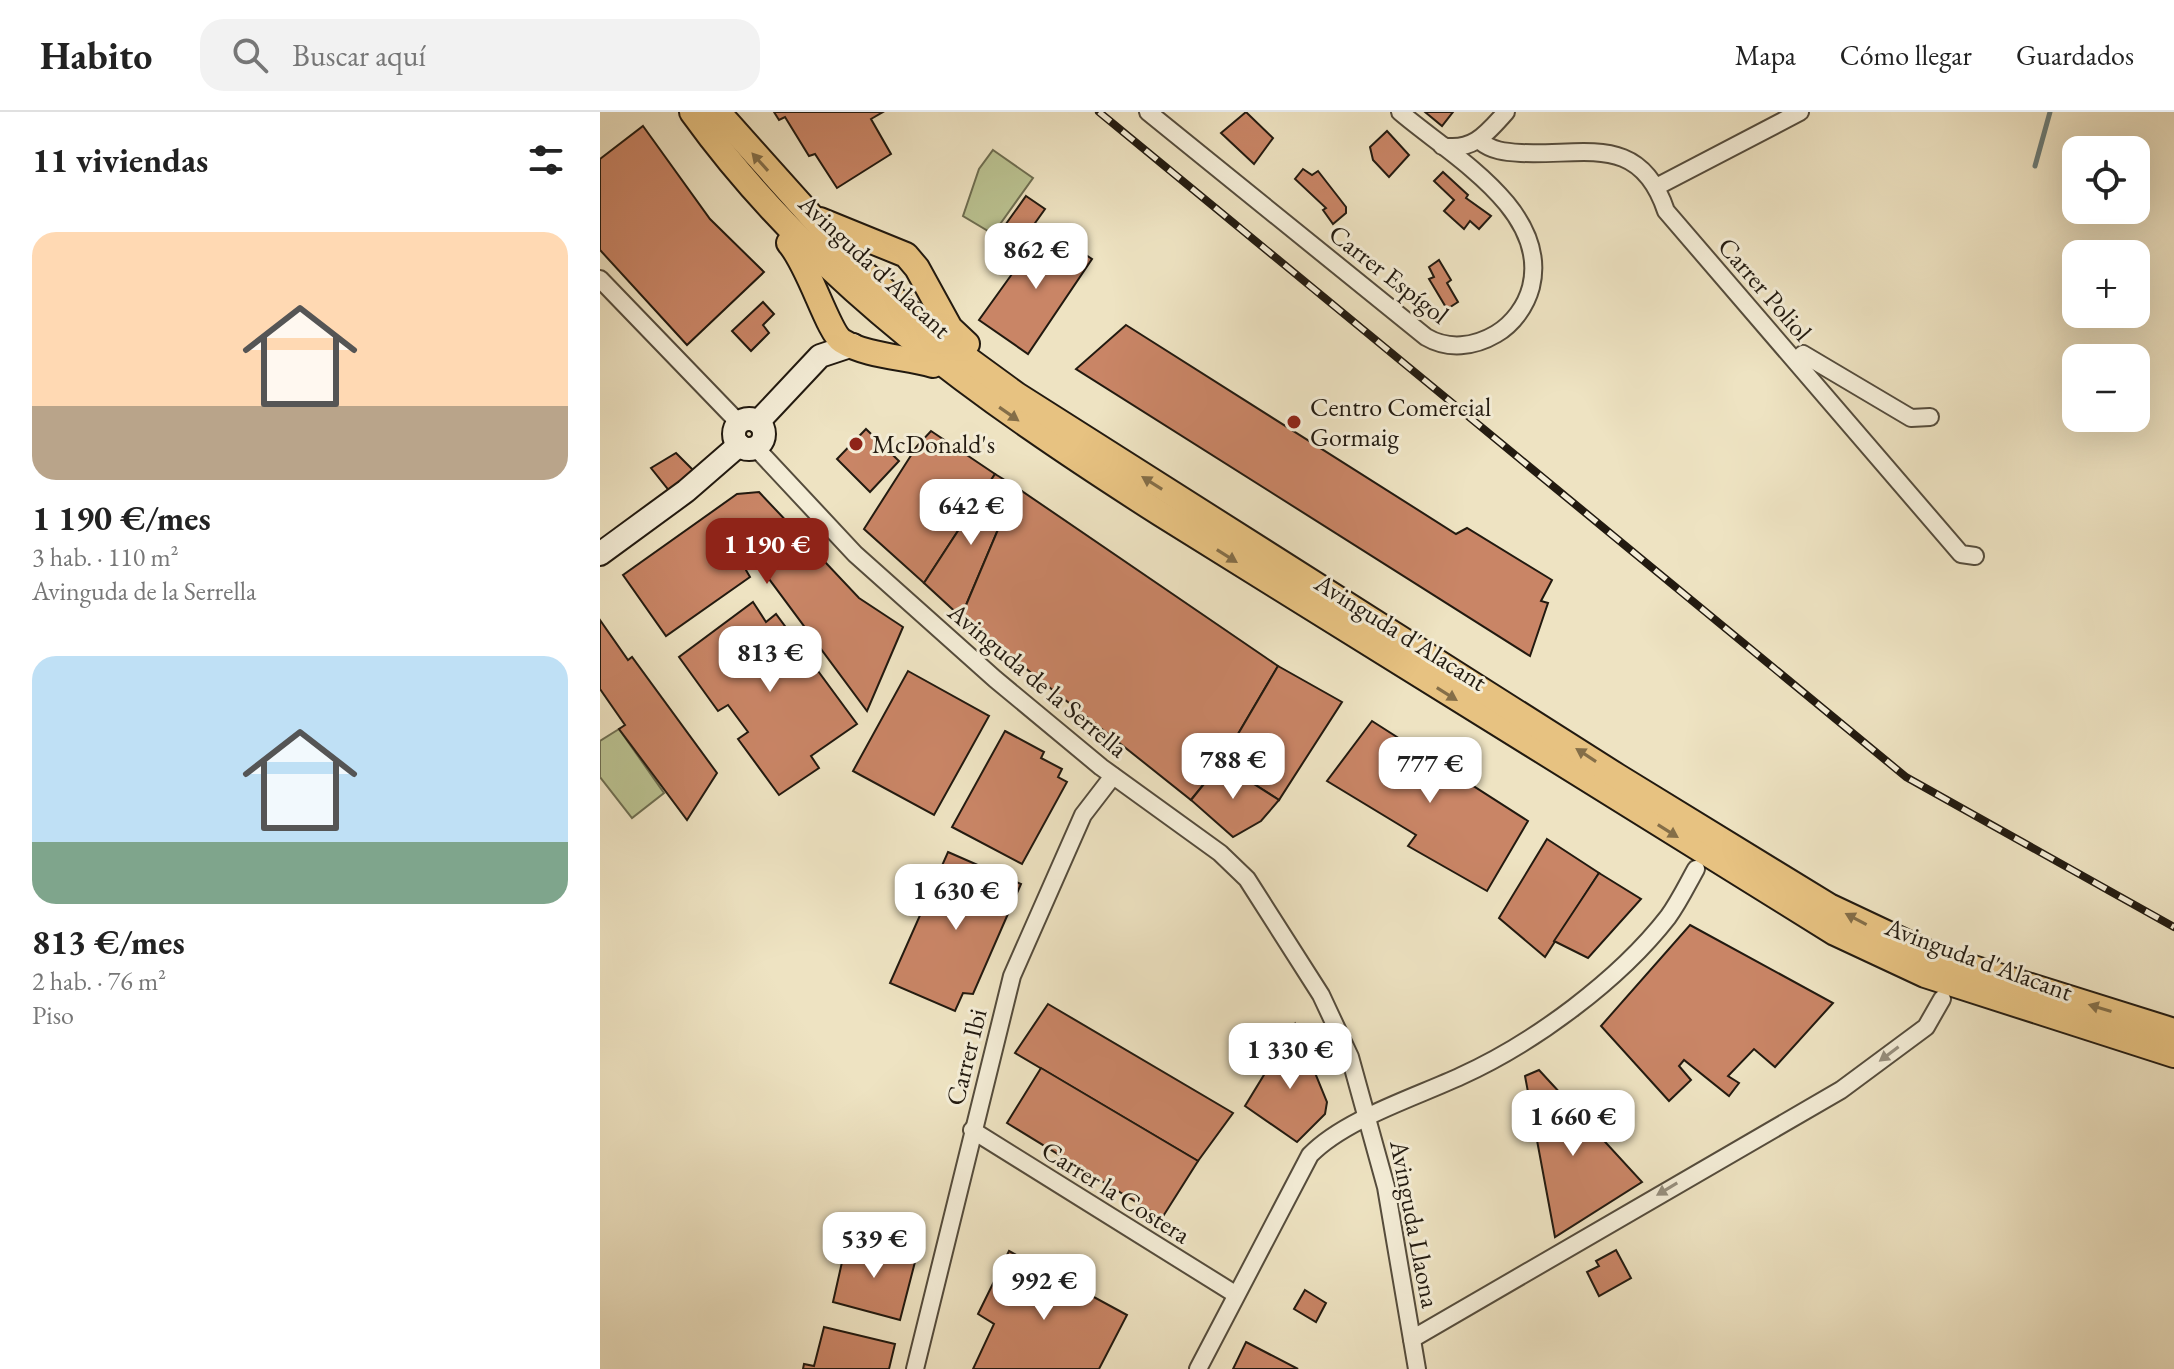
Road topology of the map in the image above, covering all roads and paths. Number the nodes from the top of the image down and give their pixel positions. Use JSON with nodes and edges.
{"nodes":[{"id":1,"x":1148,"y":112,"type":"edge"},
{"id":2,"x":1400,"y":112,"type":"edge"},
{"id":3,"x":1506,"y":112,"type":"edge"},
{"id":4,"x":1800,"y":112,"type":"edge"},
{"id":5,"x":705,"y":118,"type":"edge"},
{"id":6,"x":1480,"y":141,"type":"junction"},
{"id":7,"x":1440,"y":145,"type":"junction"},
{"id":8,"x":1658,"y":186,"type":"junction"},
{"id":9,"x":804,"y":211,"type":"junction"},
{"id":10,"x":889,"y":245,"type":"junction"},
{"id":11,"x":848,"y":272,"type":"junction"},
{"id":12,"x":600,"y":279,"type":"edge"},
{"id":13,"x":921,"y":279,"type":"junction"},
{"id":14,"x":827,"y":315,"type":"junction"},
{"id":15,"x":903,"y":320,"type":"junction"},
{"id":16,"x":857,"y":347,"type":"junction"},
{"id":17,"x":820,"y":356,"type":"junction"},
{"id":18,"x":1796,"y":361,"type":"junction"},
{"id":19,"x":946,"y":368,"type":"junction"},
{"id":20,"x":1017,"y":395,"type":"junction"},
{"id":21,"x":1930,"y":417,"type":"dead end"},
{"id":22,"x":748,"y":434,"type":"junction"},
{"id":23,"x":600,"y":554,"type":"edge"},
{"id":24,"x":1975,"y":556,"type":"dead end"},
{"id":25,"x":1113,"y":776,"type":"junction"},
{"id":26,"x":1696,"y":869,"type":"dead end"},
{"id":27,"x":1942,"y":999,"type":"dead end"},
{"id":28,"x":2174,"y":1031,"type":"edge"},
{"id":29,"x":2174,"y":1055,"type":"edge"},
{"id":30,"x":1369,"y":1118,"type":"junction"},
{"id":31,"x":972,"y":1130,"type":"junction"},
{"id":32,"x":1235,"y":1294,"type":"junction"},
{"id":33,"x":1412,"y":1339,"type":"junction"},
{"id":34,"x":915,"y":1369,"type":"edge"},
{"id":35,"x":1198,"y":1369,"type":"edge"},
{"id":36,"x":1417,"y":1369,"type":"edge"}],
"edges":[{"from":1,"to":7,"type":"street","name":"Carrer Espígol"},
{"from":2,"to":7,"type":"street","name":"Carrer Espígol"},
{"from":3,"to":6,"type":"street"},
{"from":4,"to":8,"type":"street"},
{"from":9,"to":5,"type":"main road","name":"Avinguda d'Alacant","one_way":true},
{"from":5,"to":11,"type":"main road","name":"Avinguda d'Alacant"},
{"from":5,"to":14,"type":"main road"},
{"from":6,"to":7,"type":"street"},
{"from":6,"to":8,"type":"street","name":"Carrer Poliol"},
{"from":8,"to":18,"type":"street","name":"Carrer Poliol"},
{"from":9,"to":10,"type":"main road"},
{"from":9,"to":11,"type":"main road","name":"Avinguda d'Alacant"},
{"from":10,"to":11,"type":"main road"},
{"from":10,"to":13,"type":"main road"},
{"from":11,"to":14,"type":"main road"},
{"from":11,"to":15,"type":"main road","name":"Avinguda d'Alacant"},
{"from":12,"to":22,"type":"street","name":"Avinguda de la Serrella"},
{"from":13,"to":15,"type":"main road"},
{"from":13,"to":20,"type":"main road"},
{"from":14,"to":16,"type":"main road"},
{"from":14,"to":17,"type":"street"},
{"from":15,"to":16,"type":"main road"},
{"from":15,"to":19,"type":"main road","name":"Avinguda d'Alacant"},
{"from":15,"to":20,"type":"main road","name":"Avinguda d'Alacant"},
{"from":16,"to":17,"type":"street"},
{"from":16,"to":19,"type":"main road"},
{"from":17,"to":22,"type":"street"},
{"from":18,"to":21,"type":"street"},
{"from":18,"to":24,"type":"street","name":"Carrer Poliol"},
{"from":19,"to":29,"type":"main road","name":"Avinguda d'Alacant","one_way":true},
{"from":28,"to":20,"type":"main road","name":"Avinguda d'Alacant","one_way":true},
{"from":22,"to":23,"type":"street"},
{"from":22,"to":25,"type":"street","name":"Avinguda de la Serrella"},
{"from":25,"to":30,"type":"street","name":"Avinguda de la Serrella"},
{"from":25,"to":31,"type":"street","name":"Carrer Ibi"},
{"from":26,"to":30,"type":"street"},
{"from":27,"to":33,"type":"street","one_way":true},
{"from":30,"to":32,"type":"street"},
{"from":30,"to":33,"type":"street","name":"Avinguda Llaona"},
{"from":31,"to":32,"type":"street","name":"Carrer la Costera"},
{"from":31,"to":34,"type":"street","name":"Carrer Ibi"},
{"from":32,"to":35,"type":"street"},
{"from":33,"to":36,"type":"street","name":"Avinguda Llaona"}]}
